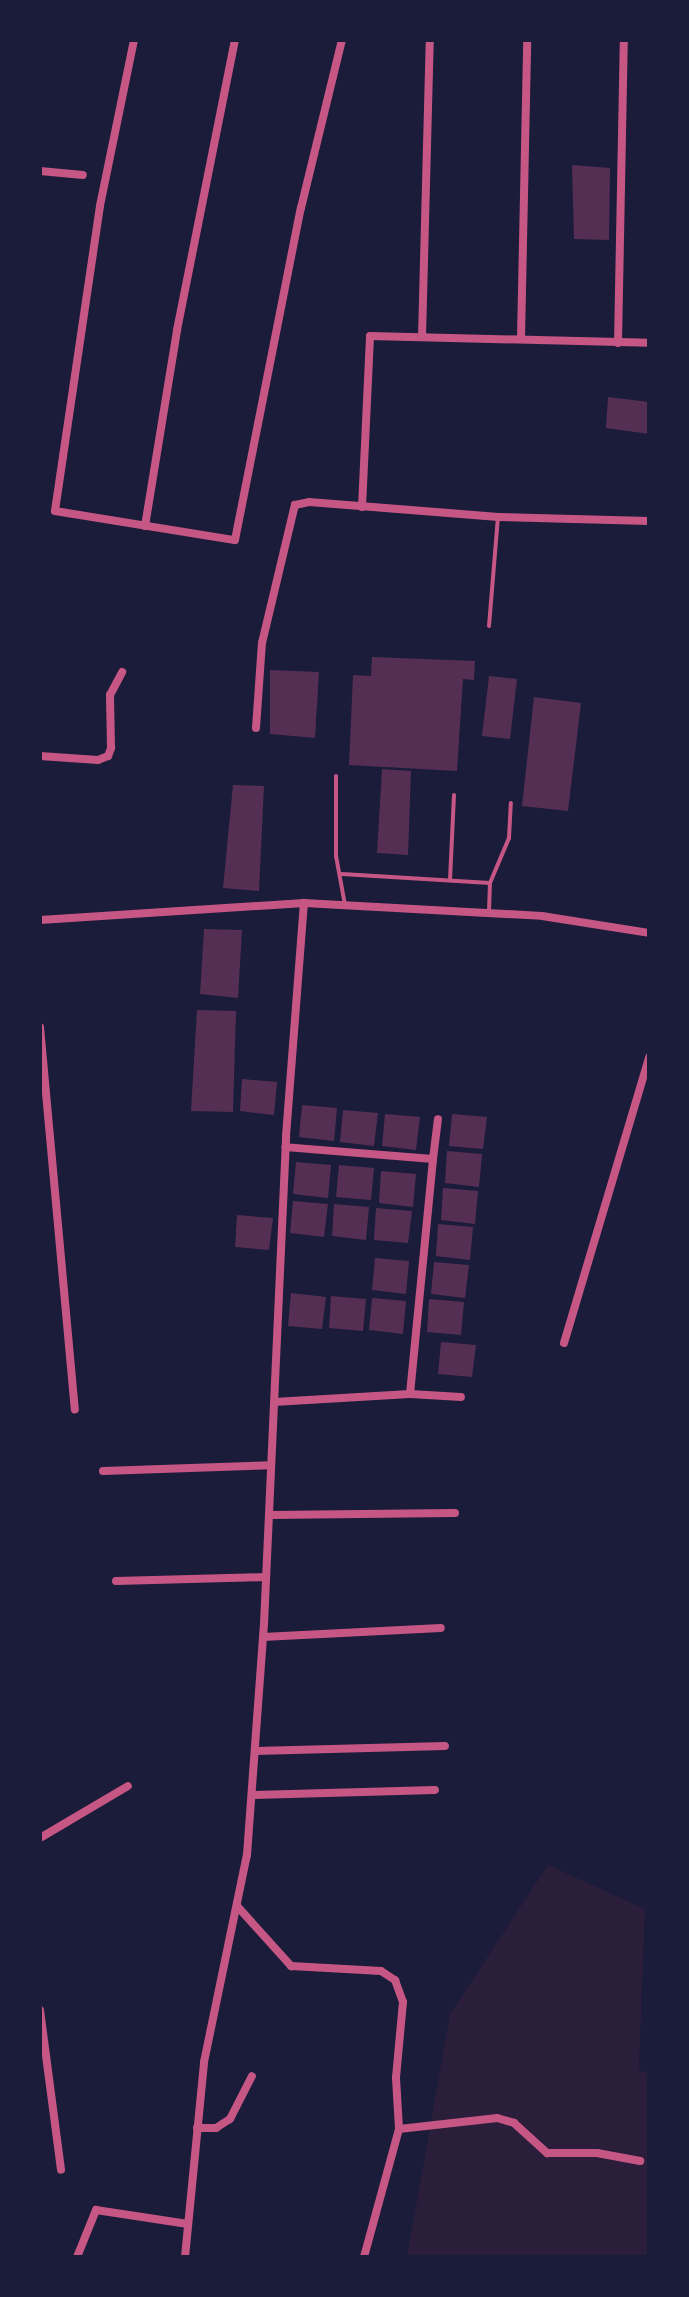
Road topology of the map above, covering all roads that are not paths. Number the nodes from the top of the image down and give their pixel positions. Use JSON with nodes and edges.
{"nodes":[{"id":1,"x":134,"y":40,"type":"edge"},
{"id":2,"x":235,"y":40,"type":"edge"},
{"id":3,"x":342,"y":40,"type":"edge"},
{"id":4,"x":430,"y":40,"type":"edge"},
{"id":5,"x":527,"y":40,"type":"edge"},
{"id":6,"x":624,"y":40,"type":"edge"},
{"id":7,"x":40,"y":171,"type":"edge"},
{"id":8,"x":83,"y":175,"type":"dead end"},
{"id":9,"x":422,"y":337,"type":"junction"},
{"id":10,"x":521,"y":338,"type":"junction"},
{"id":11,"x":618,"y":343,"type":"junction"},
{"id":12,"x":649,"y":343,"type":"edge"},
{"id":13,"x":362,"y":507,"type":"junction"},
{"id":14,"x":498,"y":517,"type":"junction"},
{"id":15,"x":649,"y":521,"type":"edge"},
{"id":16,"x":145,"y":526,"type":"junction"},
{"id":17,"x":489,"y":626,"type":"dead end"},
{"id":18,"x":122,"y":672,"type":"dead end"},
{"id":19,"x":256,"y":728,"type":"dead end"},
{"id":20,"x":40,"y":756,"type":"edge"},
{"id":21,"x":336,"y":776,"type":"dead end"},
{"id":22,"x":454,"y":795,"type":"dead end"},
{"id":23,"x":511,"y":803,"type":"dead end"},
{"id":24,"x":342,"y":874,"type":"junction"},
{"id":25,"x":450,"y":880,"type":"junction"},
{"id":26,"x":490,"y":883,"type":"junction"},
{"id":27,"x":304,"y":903,"type":"junction"},
{"id":28,"x":345,"y":905,"type":"junction"},
{"id":29,"x":489,"y":913,"type":"junction"},
{"id":30,"x":40,"y":920,"type":"edge"},
{"id":31,"x":649,"y":933,"type":"edge"},
{"id":32,"x":40,"y":1027,"type":"edge"},
{"id":33,"x":649,"y":1057,"type":"edge"},
{"id":34,"x":43,"y":1102,"type":"edge"},
{"id":35,"x":438,"y":1119,"type":"dead end"},
{"id":36,"x":285,"y":1147,"type":"junction"},
{"id":37,"x":433,"y":1159,"type":"junction"},
{"id":38,"x":564,"y":1343,"type":"dead end"},
{"id":39,"x":410,"y":1394,"type":"junction"},
{"id":40,"x":461,"y":1397,"type":"dead end"},
{"id":41,"x":274,"y":1402,"type":"junction"},
{"id":42,"x":75,"y":1409,"type":"dead end"},
{"id":43,"x":271,"y":1465,"type":"junction"},
{"id":44,"x":103,"y":1471,"type":"dead end"},
{"id":45,"x":455,"y":1513,"type":"dead end"},
{"id":46,"x":269,"y":1515,"type":"junction"},
{"id":47,"x":266,"y":1577,"type":"junction"},
{"id":48,"x":116,"y":1581,"type":"dead end"},
{"id":49,"x":441,"y":1628,"type":"dead end"},
{"id":50,"x":263,"y":1637,"type":"junction"},
{"id":51,"x":445,"y":1746,"type":"dead end"},
{"id":52,"x":255,"y":1751,"type":"junction"},
{"id":53,"x":128,"y":1786,"type":"dead end"},
{"id":54,"x":435,"y":1790,"type":"dead end"},
{"id":55,"x":252,"y":1795,"type":"junction"},
{"id":56,"x":40,"y":1838,"type":"edge"},
{"id":57,"x":237,"y":1906,"type":"junction"},
{"id":58,"x":40,"y":2010,"type":"edge"},
{"id":59,"x":252,"y":2076,"type":"dead end"},
{"id":60,"x":197,"y":2128,"type":"junction"},
{"id":61,"x":399,"y":2129,"type":"junction"},
{"id":62,"x":640,"y":2161,"type":"dead end"},
{"id":63,"x":61,"y":2170,"type":"dead end"},
{"id":64,"x":188,"y":2224,"type":"junction"},
{"id":65,"x":77,"y":2257,"type":"edge"},
{"id":66,"x":185,"y":2257,"type":"edge"},
{"id":67,"x":364,"y":2257,"type":"edge"}],
"edges":[{"from":1,"to":16,"type":"street"},
{"from":2,"to":16,"type":"street"},
{"from":3,"to":16,"type":"street"},
{"from":4,"to":9,"type":"street"},
{"from":5,"to":10,"type":"street"},
{"from":6,"to":11,"type":"street"},
{"from":7,"to":8,"type":"street"},
{"from":9,"to":10,"type":"street"},
{"from":9,"to":13,"type":"street"},
{"from":10,"to":11,"type":"street"},
{"from":11,"to":12,"type":"street"},
{"from":13,"to":14,"type":"street"},
{"from":13,"to":19,"type":"street"},
{"from":14,"to":15,"type":"street"},
{"from":14,"to":17,"type":"lane"},
{"from":18,"to":20,"type":"street"},
{"from":21,"to":24,"type":"lane"},
{"from":22,"to":25,"type":"lane"},
{"from":23,"to":26,"type":"lane"},
{"from":24,"to":25,"type":"lane"},
{"from":24,"to":28,"type":"lane"},
{"from":25,"to":26,"type":"lane"},
{"from":26,"to":29,"type":"lane"},
{"from":27,"to":28,"type":"street"},
{"from":27,"to":30,"type":"street"},
{"from":27,"to":36,"type":"street"},
{"from":28,"to":29,"type":"street"},
{"from":29,"to":31,"type":"street"},
{"from":32,"to":34,"type":"street"},
{"from":33,"to":38,"type":"street"},
{"from":34,"to":42,"type":"street"},
{"from":35,"to":37,"type":"street"},
{"from":36,"to":37,"type":"street"},
{"from":36,"to":41,"type":"street"},
{"from":37,"to":39,"type":"street"},
{"from":39,"to":40,"type":"street"},
{"from":39,"to":41,"type":"street"},
{"from":41,"to":43,"type":"street"},
{"from":43,"to":44,"type":"street"},
{"from":43,"to":46,"type":"street"},
{"from":45,"to":46,"type":"street"},
{"from":46,"to":47,"type":"street"},
{"from":47,"to":48,"type":"street"},
{"from":47,"to":50,"type":"street"},
{"from":49,"to":50,"type":"street"},
{"from":50,"to":52,"type":"street"},
{"from":51,"to":52,"type":"street"},
{"from":52,"to":55,"type":"street"},
{"from":53,"to":56,"type":"street"},
{"from":54,"to":55,"type":"street"},
{"from":55,"to":57,"type":"street"},
{"from":57,"to":60,"type":"street"},
{"from":57,"to":61,"type":"street"},
{"from":58,"to":63,"type":"street"},
{"from":59,"to":60,"type":"street"},
{"from":60,"to":64,"type":"street"},
{"from":61,"to":62,"type":"street"},
{"from":61,"to":67,"type":"street"},
{"from":64,"to":65,"type":"street"},
{"from":64,"to":66,"type":"street"}]}
